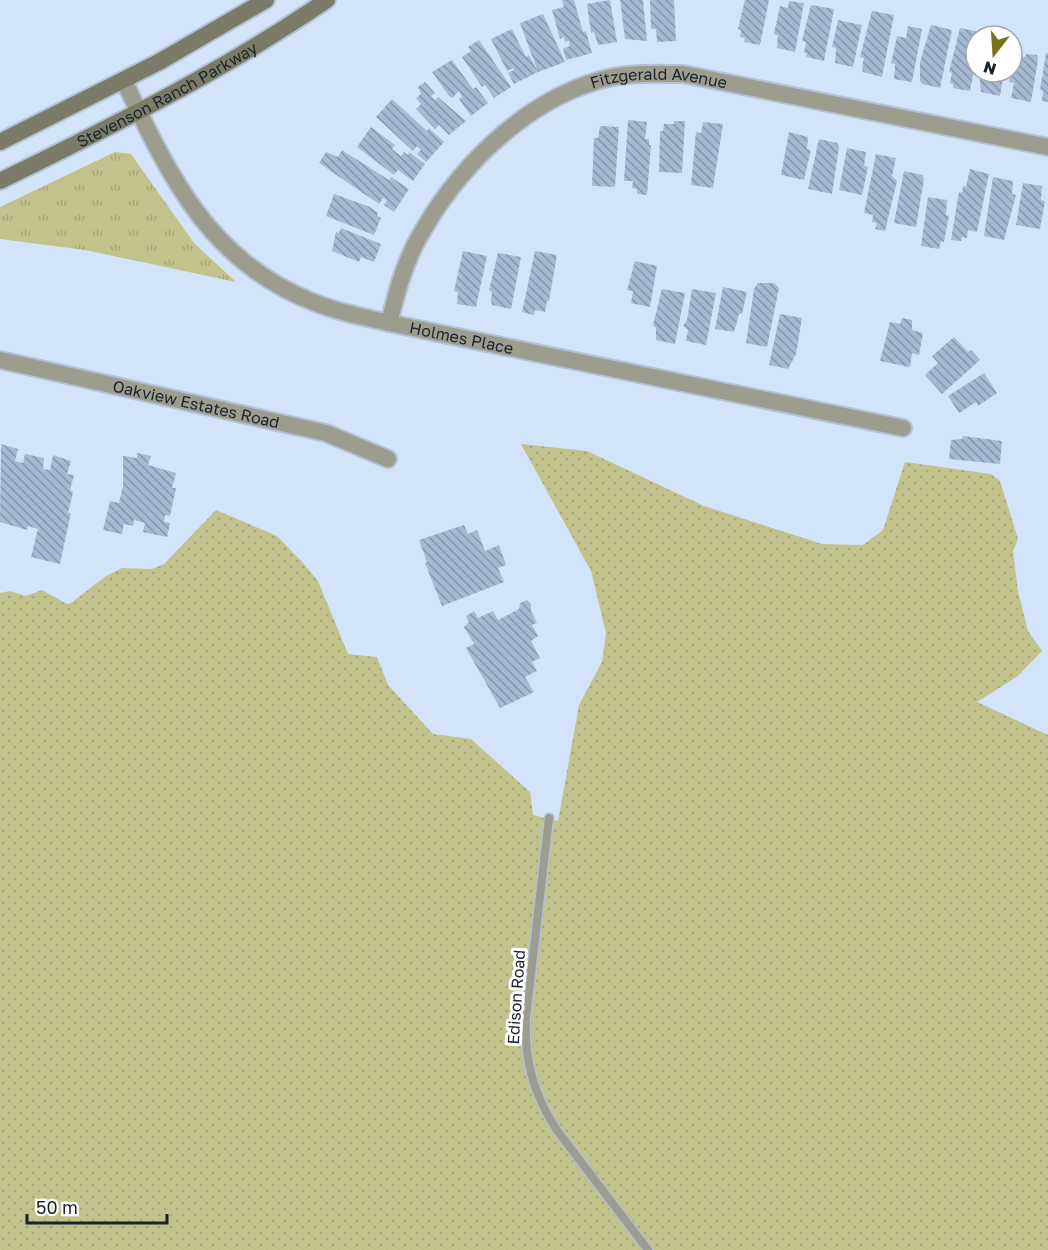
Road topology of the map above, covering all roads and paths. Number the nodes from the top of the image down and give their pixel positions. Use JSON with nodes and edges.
{"nodes":[{"id":1,"x":266,"y":0,"type":"edge"},
{"id":2,"x":327,"y":0,"type":"edge"},
{"id":3,"x":124,"y":81,"type":"junction"},
{"id":4,"x":140,"y":113,"type":"junction"},
{"id":5,"x":0,"y":142,"type":"edge"},
{"id":6,"x":1048,"y":147,"type":"edge"},
{"id":7,"x":0,"y":181,"type":"edge"},
{"id":8,"x":389,"y":323,"type":"junction"},
{"id":9,"x":0,"y":360,"type":"edge"},
{"id":10,"x":903,"y":428,"type":"dead end"},
{"id":11,"x":388,"y":459,"type":"dead end"},
{"id":12,"x":549,"y":818,"type":"dead end"},
{"id":13,"x":648,"y":1250,"type":"edge"}],
"edges":[{"from":1,"to":3,"type":"main road","name":"Stevenson Ranch Parkway"},
{"from":2,"to":4,"type":"main road","name":"Stevenson Ranch Parkway"},
{"from":3,"to":4,"type":"street","name":"Holmes Place"},
{"from":3,"to":5,"type":"main road","name":"Stevenson Ranch Parkway"},
{"from":4,"to":7,"type":"main road","name":"Stevenson Ranch Parkway"},
{"from":4,"to":8,"type":"street","name":"Holmes Place"},
{"from":6,"to":8,"type":"street","name":"Fitzgerald Avenue"},
{"from":8,"to":10,"type":"street","name":"Holmes Place"},
{"from":9,"to":11,"type":"street","name":"Oakview Estates Road"},
{"from":12,"to":13,"type":"lane","name":"Edison Road"}]}
